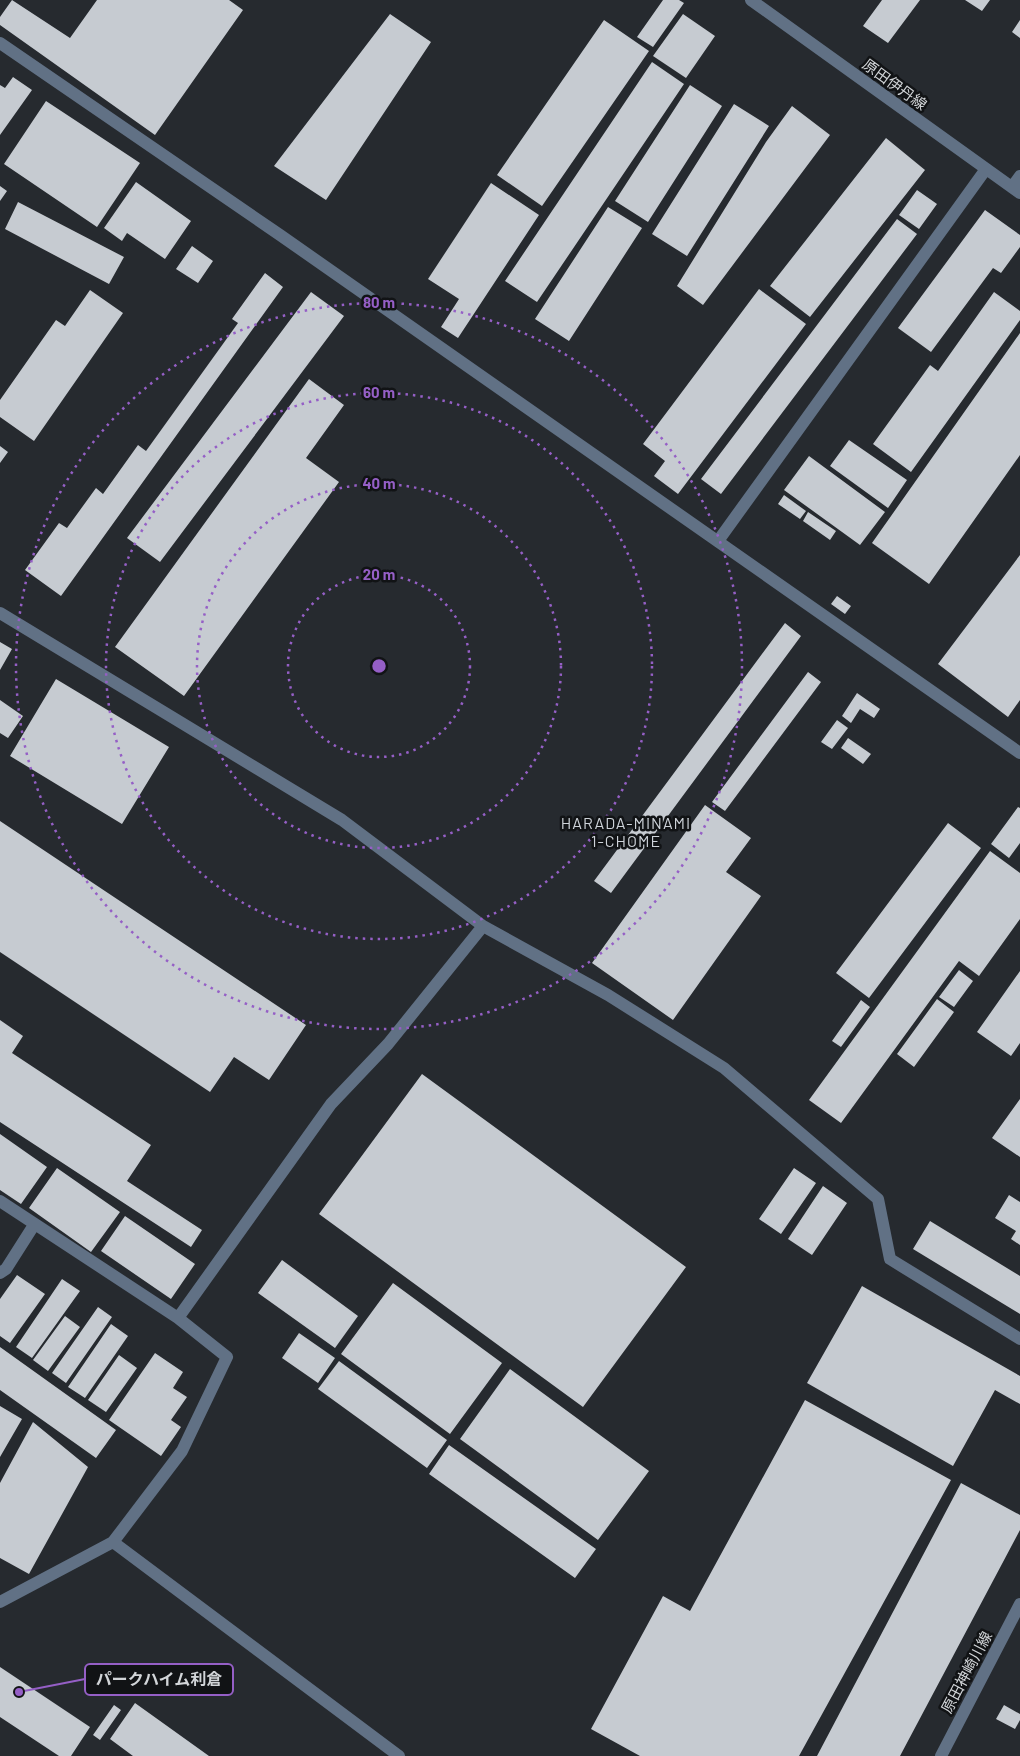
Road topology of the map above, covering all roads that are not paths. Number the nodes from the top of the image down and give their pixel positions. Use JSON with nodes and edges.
{"nodes":[{"id":1,"x":751,"y":0,"type":"edge"},
{"id":2,"x":0,"y":43,"type":"edge"},
{"id":3,"x":986,"y":169,"type":"junction"},
{"id":4,"x":1020,"y":176,"type":"edge"},
{"id":5,"x":1016,"y":190,"type":"edge"},
{"id":6,"x":718,"y":540,"type":"junction"},
{"id":7,"x":0,"y":613,"type":"edge"},
{"id":8,"x":1020,"y":753,"type":"edge"},
{"id":9,"x":483,"y":926,"type":"junction"},
{"id":10,"x":0,"y":1202,"type":"edge"},
{"id":11,"x":34,"y":1225,"type":"junction"},
{"id":12,"x":0,"y":1274,"type":"edge"},
{"id":13,"x":178,"y":1318,"type":"junction"},
{"id":14,"x":1020,"y":1339,"type":"edge"},
{"id":15,"x":113,"y":1542,"type":"junction"},
{"id":16,"x":0,"y":1602,"type":"edge"},
{"id":17,"x":1020,"y":1604,"type":"edge"},
{"id":18,"x":400,"y":1756,"type":"edge"},
{"id":19,"x":941,"y":1756,"type":"edge"}],
"edges":[{"from":1,"to":3,"type":"street","name":"原田伊丹線"},
{"from":2,"to":6,"type":"street"},
{"from":3,"to":5,"type":"street","name":"原田伊丹線"},
{"from":3,"to":6,"type":"street"},
{"from":4,"to":5,"type":"street"},
{"from":6,"to":8,"type":"street"},
{"from":7,"to":9,"type":"street"},
{"from":9,"to":13,"type":"street"},
{"from":9,"to":14,"type":"street"},
{"from":10,"to":11,"type":"street"},
{"from":11,"to":12,"type":"street"},
{"from":11,"to":13,"type":"street"},
{"from":13,"to":15,"type":"street"},
{"from":15,"to":16,"type":"street"},
{"from":15,"to":18,"type":"street"},
{"from":17,"to":19,"type":"street","name":"原田神崎川線"}]}
